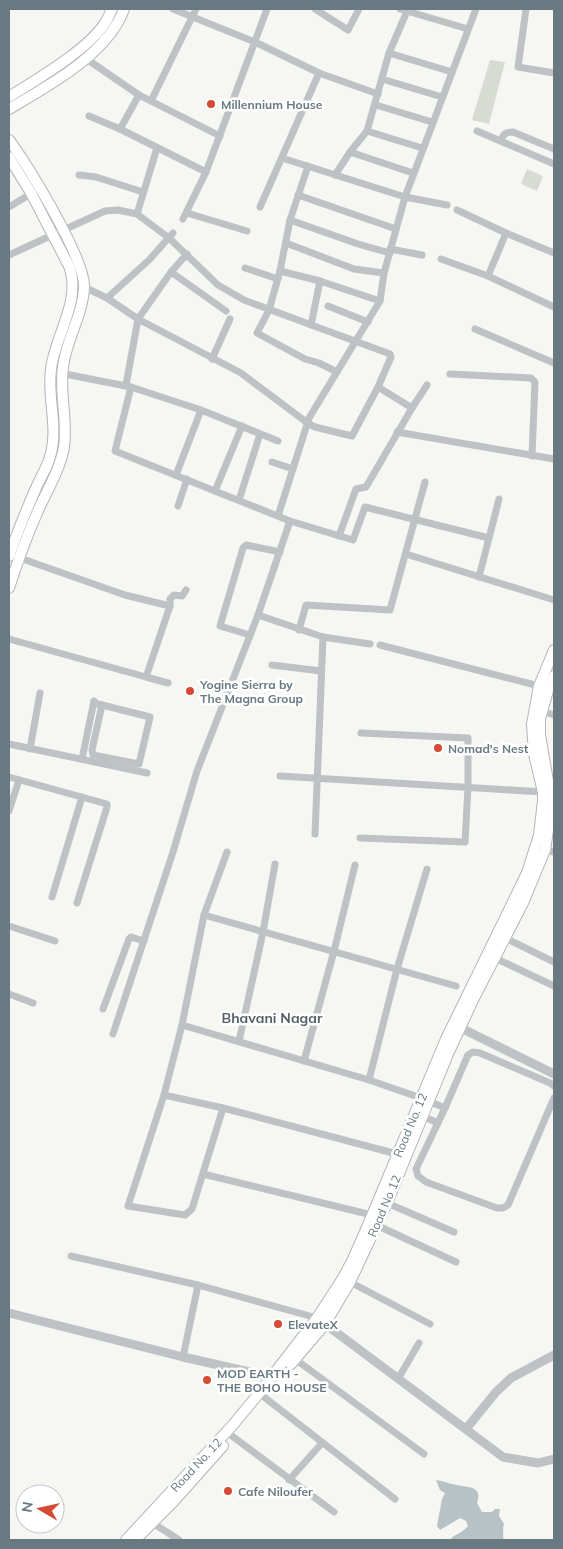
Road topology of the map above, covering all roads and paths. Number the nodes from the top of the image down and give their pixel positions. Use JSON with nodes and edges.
{"nodes":[{"id":1,"x":112,"y":9,"type":"edge"},
{"id":2,"x":124,"y":9,"type":"edge"},
{"id":3,"x":173,"y":9,"type":"edge"},
{"id":4,"x":196,"y":9,"type":"edge"},
{"id":5,"x":267,"y":9,"type":"edge"},
{"id":6,"x":315,"y":9,"type":"edge"},
{"id":7,"x":358,"y":9,"type":"edge"},
{"id":8,"x":476,"y":9,"type":"edge"},
{"id":9,"x":526,"y":9,"type":"edge"},
{"id":10,"x":405,"y":10,"type":"edge"},
{"id":11,"x":327,"y":12,"type":"edge"},
{"id":12,"x":193,"y":18,"type":"junction"},
{"id":13,"x":468,"y":29,"type":"junction"},
{"id":14,"x":255,"y":42,"type":"junction"},
{"id":15,"x":389,"y":53,"type":"junction"},
{"id":16,"x":86,"y":58,"type":"junction"},
{"id":17,"x":452,"y":72,"type":"junction"},
{"id":18,"x":319,"y":73,"type":"junction"},
{"id":19,"x":554,"y":73,"type":"edge"},
{"id":20,"x":382,"y":79,"type":"junction"},
{"id":21,"x":378,"y":94,"type":"junction"},
{"id":22,"x":139,"y":95,"type":"junction"},
{"id":23,"x":9,"y":97,"type":"edge"},
{"id":24,"x":442,"y":97,"type":"junction"},
{"id":25,"x":151,"y":102,"type":"junction"},
{"id":26,"x":376,"y":104,"type":"junction"},
{"id":27,"x":9,"y":110,"type":"edge"},
{"id":28,"x":89,"y":116,"type":"dead end"},
{"id":29,"x":432,"y":122,"type":"junction"},
{"id":30,"x":120,"y":129,"type":"junction"},
{"id":31,"x":367,"y":131,"type":"junction"},
{"id":32,"x":477,"y":131,"type":"dead end"},
{"id":33,"x":220,"y":136,"type":"junction"},
{"id":34,"x":9,"y":140,"type":"edge"},
{"id":35,"x":501,"y":141,"type":"junction"},
{"id":36,"x":156,"y":148,"type":"junction"},
{"id":37,"x":422,"y":148,"type":"junction"},
{"id":38,"x":554,"y":149,"type":"edge"},
{"id":39,"x":350,"y":152,"type":"junction"},
{"id":40,"x":9,"y":157,"type":"edge"},
{"id":41,"x":282,"y":158,"type":"junction"},
{"id":42,"x":554,"y":164,"type":"edge"},
{"id":43,"x":308,"y":166,"type":"junction"},
{"id":44,"x":206,"y":172,"type":"junction"},
{"id":45,"x":413,"y":173,"type":"junction"},
{"id":46,"x":79,"y":175,"type":"dead end"},
{"id":47,"x":335,"y":175,"type":"junction"},
{"id":48,"x":36,"y":191,"type":"junction"},
{"id":49,"x":143,"y":192,"type":"junction"},
{"id":50,"x":298,"y":195,"type":"junction"},
{"id":51,"x":404,"y":197,"type":"junction"},
{"id":52,"x":447,"y":205,"type":"dead end"},
{"id":53,"x":9,"y":207,"type":"edge"},
{"id":54,"x":260,"y":207,"type":"dead end"},
{"id":55,"x":457,"y":210,"type":"dead end"},
{"id":56,"x":137,"y":214,"type":"junction"},
{"id":57,"x":290,"y":220,"type":"junction"},
{"id":58,"x":396,"y":229,"type":"junction"},
{"id":59,"x":248,"y":231,"type":"dead end"},
{"id":60,"x":57,"y":232,"type":"junction"},
{"id":61,"x":506,"y":233,"type":"junction"},
{"id":62,"x":171,"y":235,"type":"junction"},
{"id":63,"x":286,"y":242,"type":"junction"},
{"id":64,"x":390,"y":251,"type":"junction"},
{"id":65,"x":554,"y":253,"type":"edge"},
{"id":66,"x":187,"y":254,"type":"junction"},
{"id":67,"x":9,"y":255,"type":"edge"},
{"id":68,"x":422,"y":255,"type":"dead end"},
{"id":69,"x":441,"y":260,"type":"dead end"},
{"id":70,"x":245,"y":268,"type":"dead end"},
{"id":71,"x":280,"y":271,"type":"junction"},
{"id":72,"x":171,"y":272,"type":"junction"},
{"id":73,"x":384,"y":273,"type":"junction"},
{"id":74,"x":488,"y":276,"type":"junction"},
{"id":75,"x":278,"y":279,"type":"junction"},
{"id":76,"x":320,"y":281,"type":"junction"},
{"id":77,"x":84,"y":287,"type":"junction"},
{"id":78,"x":107,"y":298,"type":"junction"},
{"id":79,"x":380,"y":301,"type":"junction"},
{"id":80,"x":328,"y":306,"type":"dead end"},
{"id":81,"x":554,"y":307,"type":"edge"},
{"id":82,"x":269,"y":310,"type":"junction"},
{"id":83,"x":226,"y":311,"type":"dead end"},
{"id":84,"x":138,"y":319,"type":"junction"},
{"id":85,"x":230,"y":319,"type":"dead end"},
{"id":86,"x":368,"y":322,"type":"junction"},
{"id":87,"x":311,"y":325,"type":"junction"},
{"id":88,"x":474,"y":329,"type":"dead end"},
{"id":89,"x":356,"y":341,"type":"junction"},
{"id":90,"x":212,"y":359,"type":"junction"},
{"id":91,"x":554,"y":363,"type":"edge"},
{"id":92,"x":50,"y":371,"type":"junction"},
{"id":93,"x":337,"y":372,"type":"junction"},
{"id":94,"x":62,"y":373,"type":"junction"},
{"id":95,"x":450,"y":374,"type":"dead end"},
{"id":96,"x":428,"y":385,"type":"dead end"},
{"id":97,"x":129,"y":386,"type":"junction"},
{"id":98,"x":378,"y":387,"type":"junction"},
{"id":99,"x":412,"y":408,"type":"junction"},
{"id":100,"x":201,"y":410,"type":"junction"},
{"id":101,"x":309,"y":424,"type":"junction"},
{"id":102,"x":242,"y":426,"type":"junction"},
{"id":103,"x":397,"y":432,"type":"junction"},
{"id":104,"x":260,"y":434,"type":"junction"},
{"id":105,"x":278,"y":441,"type":"dead end"},
{"id":106,"x":532,"y":456,"type":"junction"},
{"id":107,"x":554,"y":459,"type":"edge"},
{"id":108,"x":272,"y":462,"type":"dead end"},
{"id":109,"x":294,"y":469,"type":"junction"},
{"id":110,"x":176,"y":475,"type":"junction"},
{"id":111,"x":188,"y":480,"type":"junction"},
{"id":112,"x":425,"y":482,"type":"dead end"},
{"id":113,"x":215,"y":491,"type":"junction"},
{"id":114,"x":499,"y":499,"type":"dead end"},
{"id":115,"x":239,"y":500,"type":"junction"},
{"id":116,"x":178,"y":506,"type":"dead end"},
{"id":117,"x":278,"y":516,"type":"junction"},
{"id":118,"x":290,"y":521,"type":"junction"},
{"id":119,"x":416,"y":521,"type":"junction"},
{"id":120,"x":339,"y":536,"type":"junction"},
{"id":121,"x":489,"y":538,"type":"junction"},
{"id":122,"x":280,"y":552,"type":"junction"},
{"id":123,"x":406,"y":554,"type":"junction"},
{"id":124,"x":12,"y":556,"type":"edge"},
{"id":125,"x":479,"y":577,"type":"junction"},
{"id":126,"x":9,"y":588,"type":"edge"},
{"id":127,"x":186,"y":590,"type":"dead end"},
{"id":128,"x":554,"y":600,"type":"edge"},
{"id":129,"x":170,"y":606,"type":"junction"},
{"id":130,"x":258,"y":615,"type":"junction"},
{"id":131,"x":299,"y":630,"type":"junction"},
{"id":132,"x":250,"y":635,"type":"junction"},
{"id":133,"x":323,"y":637,"type":"junction"},
{"id":134,"x":9,"y":639,"type":"edge"},
{"id":135,"x":370,"y":644,"type":"dead end"},
{"id":136,"x":380,"y":646,"type":"dead end"},
{"id":137,"x":554,"y":650,"type":"edge"},
{"id":138,"x":272,"y":665,"type":"dead end"},
{"id":139,"x":321,"y":671,"type":"junction"},
{"id":140,"x":146,"y":676,"type":"junction"},
{"id":141,"x":554,"y":676,"type":"edge"},
{"id":142,"x":168,"y":683,"type":"dead end"},
{"id":143,"x":539,"y":686,"type":"junction"},
{"id":144,"x":40,"y":693,"type":"dead end"},
{"id":145,"x":102,"y":704,"type":"junction"},
{"id":146,"x":542,"y":711,"type":"junction"},
{"id":147,"x":554,"y":715,"type":"edge"},
{"id":148,"x":361,"y":733,"type":"dead end"},
{"id":149,"x":9,"y":744,"type":"edge"},
{"id":150,"x":30,"y":749,"type":"junction"},
{"id":151,"x":82,"y":759,"type":"junction"},
{"id":152,"x":103,"y":760,"type":"junction"},
{"id":153,"x":147,"y":773,"type":"dead end"},
{"id":154,"x":280,"y":776,"type":"dead end"},
{"id":155,"x":9,"y":777,"type":"edge"},
{"id":156,"x":318,"y":778,"type":"junction"},
{"id":157,"x":19,"y":780,"type":"junction"},
{"id":158,"x":468,"y":787,"type":"junction"},
{"id":159,"x":550,"y":793,"type":"edge"},
{"id":160,"x":82,"y":797,"type":"junction"},
{"id":161,"x":9,"y":811,"type":"edge"},
{"id":162,"x":316,"y":834,"type":"dead end"},
{"id":163,"x":360,"y":838,"type":"dead end"},
{"id":164,"x":550,"y":851,"type":"edge"},
{"id":165,"x":227,"y":852,"type":"dead end"},
{"id":166,"x":275,"y":864,"type":"dead end"},
{"id":167,"x":354,"y":865,"type":"dead end"},
{"id":168,"x":427,"y":869,"type":"dead end"},
{"id":169,"x":52,"y":897,"type":"dead end"},
{"id":170,"x":77,"y":903,"type":"dead end"},
{"id":171,"x":204,"y":915,"type":"junction"},
{"id":172,"x":9,"y":926,"type":"edge"},
{"id":173,"x":263,"y":932,"type":"junction"},
{"id":174,"x":505,"y":938,"type":"junction"},
{"id":175,"x":55,"y":941,"type":"dead end"},
{"id":176,"x":144,"y":941,"type":"junction"},
{"id":177,"x":334,"y":951,"type":"junction"},
{"id":178,"x":495,"y":958,"type":"junction"},
{"id":179,"x":554,"y":962,"type":"edge"},
{"id":180,"x":397,"y":968,"type":"junction"},
{"id":181,"x":456,"y":986,"type":"dead end"},
{"id":182,"x":554,"y":986,"type":"edge"},
{"id":183,"x":9,"y":994,"type":"edge"},
{"id":184,"x":34,"y":1003,"type":"dead end"},
{"id":185,"x":102,"y":1009,"type":"dead end"},
{"id":186,"x":182,"y":1025,"type":"junction"},
{"id":187,"x":461,"y":1028,"type":"junction"},
{"id":188,"x":113,"y":1034,"type":"dead end"},
{"id":189,"x":239,"y":1041,"type":"junction"},
{"id":190,"x":304,"y":1061,"type":"junction"},
{"id":191,"x":554,"y":1074,"type":"edge"},
{"id":192,"x":369,"y":1080,"type":"junction"},
{"id":193,"x":554,"y":1086,"type":"edge"},
{"id":194,"x":164,"y":1095,"type":"junction"},
{"id":195,"x":554,"y":1098,"type":"edge"},
{"id":196,"x":425,"y":1099,"type":"junction"},
{"id":197,"x":223,"y":1108,"type":"junction"},
{"id":198,"x":445,"y":1108,"type":"junction"},
{"id":199,"x":422,"y":1116,"type":"junction"},
{"id":200,"x":438,"y":1123,"type":"junction"},
{"id":201,"x":397,"y":1154,"type":"junction"},
{"id":202,"x":203,"y":1174,"type":"junction"},
{"id":203,"x":387,"y":1203,"type":"junction"},
{"id":204,"x":372,"y":1215,"type":"junction"},
{"id":205,"x":376,"y":1225,"type":"junction"},
{"id":206,"x":454,"y":1232,"type":"dead end"},
{"id":207,"x":70,"y":1256,"type":"dead end"},
{"id":208,"x":456,"y":1262,"type":"dead end"},
{"id":209,"x":350,"y":1282,"type":"junction"},
{"id":210,"x":198,"y":1285,"type":"junction"},
{"id":211,"x":9,"y":1313,"type":"edge"},
{"id":212,"x":321,"y":1321,"type":"junction"},
{"id":213,"x":430,"y":1324,"type":"dead end"},
{"id":214,"x":419,"y":1343,"type":"dead end"},
{"id":215,"x":554,"y":1355,"type":"edge"},
{"id":216,"x":183,"y":1357,"type":"junction"},
{"id":217,"x":295,"y":1359,"type":"junction"},
{"id":218,"x":272,"y":1377,"type":"junction"},
{"id":219,"x":398,"y":1379,"type":"junction"},
{"id":220,"x":264,"y":1397,"type":"junction"},
{"id":221,"x":466,"y":1429,"type":"junction"},
{"id":222,"x":232,"y":1436,"type":"junction"},
{"id":223,"x":322,"y":1443,"type":"junction"},
{"id":224,"x":424,"y":1454,"type":"dead end"},
{"id":225,"x":554,"y":1459,"type":"edge"},
{"id":226,"x":290,"y":1480,"type":"junction"},
{"id":227,"x":395,"y":1499,"type":"dead end"},
{"id":228,"x":334,"y":1512,"type":"dead end"},
{"id":229,"x":153,"y":1523,"type":"junction"},
{"id":230,"x":126,"y":1540,"type":"edge"},
{"id":231,"x":135,"y":1540,"type":"edge"},
{"id":232,"x":179,"y":1540,"type":"edge"}],
"edges":[{"from":1,"to":23,"type":"main road"},
{"from":2,"to":16,"type":"main road"},
{"from":3,"to":12,"type":"street"},
{"from":4,"to":12,"type":"street"},
{"from":5,"to":14,"type":"street"},
{"from":6,"to":11,"type":"street"},
{"from":7,"to":11,"type":"street"},
{"from":8,"to":13,"type":"street"},
{"from":9,"to":19,"type":"street"},
{"from":10,"to":13,"type":"street"},
{"from":10,"to":15,"type":"street"},
{"from":12,"to":14,"type":"street"},
{"from":12,"to":25,"type":"street"},
{"from":13,"to":17,"type":"street"},
{"from":14,"to":18,"type":"street"},
{"from":14,"to":33,"type":"street"},
{"from":15,"to":17,"type":"street"},
{"from":15,"to":20,"type":"street"},
{"from":16,"to":22,"type":"street"},
{"from":16,"to":27,"type":"main road"},
{"from":17,"to":24,"type":"street"},
{"from":18,"to":21,"type":"street"},
{"from":18,"to":41,"type":"street"},
{"from":20,"to":21,"type":"street"},
{"from":20,"to":24,"type":"street"},
{"from":21,"to":26,"type":"street"},
{"from":22,"to":25,"type":"street"},
{"from":22,"to":30,"type":"street"},
{"from":24,"to":29,"type":"street"},
{"from":25,"to":33,"type":"street"},
{"from":26,"to":29,"type":"street"},
{"from":26,"to":31,"type":"street"},
{"from":28,"to":30,"type":"street"},
{"from":29,"to":37,"type":"street"},
{"from":30,"to":36,"type":"street"},
{"from":31,"to":37,"type":"street"},
{"from":31,"to":39,"type":"street"},
{"from":32,"to":35,"type":"street"},
{"from":33,"to":44,"type":"street"},
{"from":34,"to":48,"type":"main road"},
{"from":35,"to":38,"type":"street"},
{"from":35,"to":42,"type":"street"},
{"from":36,"to":44,"type":"street"},
{"from":36,"to":49,"type":"street"},
{"from":37,"to":45,"type":"street"},
{"from":39,"to":45,"type":"street"},
{"from":39,"to":47,"type":"street"},
{"from":40,"to":48,"type":"main road"},
{"from":41,"to":43,"type":"street"},
{"from":41,"to":54,"type":"street"},
{"from":43,"to":47,"type":"street"},
{"from":43,"to":50,"type":"street"},
{"from":44,"to":59,"type":"street"},
{"from":45,"to":51,"type":"street"},
{"from":46,"to":49,"type":"street"},
{"from":47,"to":51,"type":"street"},
{"from":48,"to":53,"type":"street"},
{"from":48,"to":60,"type":"main road"},
{"from":49,"to":56,"type":"street"},
{"from":50,"to":57,"type":"street"},
{"from":50,"to":58,"type":"street"},
{"from":51,"to":52,"type":"street"},
{"from":51,"to":58,"type":"street"},
{"from":55,"to":61,"type":"street"},
{"from":56,"to":60,"type":"street"},
{"from":56,"to":62,"type":"street"},
{"from":57,"to":63,"type":"street"},
{"from":57,"to":64,"type":"street"},
{"from":58,"to":64,"type":"street"},
{"from":60,"to":67,"type":"street"},
{"from":60,"to":77,"type":"main road"},
{"from":60,"to":92,"type":"main road"},
{"from":61,"to":65,"type":"street"},
{"from":61,"to":74,"type":"street"},
{"from":62,"to":66,"type":"street"},
{"from":62,"to":78,"type":"street"},
{"from":63,"to":71,"type":"street"},
{"from":63,"to":73,"type":"street"},
{"from":64,"to":68,"type":"street"},
{"from":64,"to":73,"type":"street"},
{"from":66,"to":72,"type":"street"},
{"from":66,"to":82,"type":"street"},
{"from":69,"to":74,"type":"street"},
{"from":70,"to":75,"type":"street"},
{"from":71,"to":75,"type":"street"},
{"from":71,"to":76,"type":"street"},
{"from":72,"to":83,"type":"street"},
{"from":72,"to":84,"type":"street"},
{"from":73,"to":79,"type":"street"},
{"from":74,"to":81,"type":"street"},
{"from":75,"to":82,"type":"street"},
{"from":76,"to":79,"type":"street"},
{"from":76,"to":87,"type":"street"},
{"from":77,"to":78,"type":"street"},
{"from":77,"to":94,"type":"main road"},
{"from":78,"to":84,"type":"street"},
{"from":79,"to":86,"type":"street"},
{"from":80,"to":86,"type":"street"},
{"from":82,"to":87,"type":"street"},
{"from":82,"to":93,"type":"street"},
{"from":84,"to":90,"type":"street"},
{"from":84,"to":97,"type":"street"},
{"from":85,"to":90,"type":"street"},
{"from":86,"to":89,"type":"street"},
{"from":87,"to":89,"type":"street"},
{"from":88,"to":91,"type":"street"},
{"from":89,"to":93,"type":"street"},
{"from":89,"to":98,"type":"street"},
{"from":90,"to":101,"type":"street"},
{"from":92,"to":94,"type":"street"},
{"from":92,"to":124,"type":"main road"},
{"from":93,"to":101,"type":"street"},
{"from":94,"to":97,"type":"street"},
{"from":94,"to":124,"type":"main road"},
{"from":95,"to":106,"type":"street"},
{"from":96,"to":99,"type":"street"},
{"from":97,"to":100,"type":"street"},
{"from":97,"to":110,"type":"street"},
{"from":98,"to":99,"type":"street"},
{"from":98,"to":101,"type":"street"},
{"from":99,"to":103,"type":"street"},
{"from":100,"to":102,"type":"street"},
{"from":100,"to":110,"type":"street"},
{"from":101,"to":109,"type":"street"},
{"from":102,"to":104,"type":"street"},
{"from":102,"to":113,"type":"street"},
{"from":103,"to":106,"type":"street"},
{"from":103,"to":120,"type":"street"},
{"from":104,"to":105,"type":"street"},
{"from":104,"to":115,"type":"street"},
{"from":106,"to":107,"type":"street"},
{"from":108,"to":109,"type":"street"},
{"from":109,"to":117,"type":"street"},
{"from":110,"to":111,"type":"street"},
{"from":111,"to":113,"type":"street"},
{"from":111,"to":116,"type":"street"},
{"from":112,"to":119,"type":"street"},
{"from":113,"to":115,"type":"street"},
{"from":114,"to":121,"type":"street"},
{"from":115,"to":117,"type":"street"},
{"from":117,"to":118,"type":"street"},
{"from":118,"to":120,"type":"street"},
{"from":118,"to":122,"type":"street"},
{"from":119,"to":120,"type":"street"},
{"from":119,"to":121,"type":"street"},
{"from":119,"to":123,"type":"street"},
{"from":121,"to":125,"type":"street"},
{"from":122,"to":130,"type":"street"},
{"from":122,"to":132,"type":"street"},
{"from":123,"to":125,"type":"street"},
{"from":123,"to":131,"type":"street"},
{"from":124,"to":126,"type":"main road"},
{"from":124,"to":129,"type":"street"},
{"from":125,"to":128,"type":"street"},
{"from":127,"to":129,"type":"street"},
{"from":129,"to":140,"type":"street"},
{"from":130,"to":131,"type":"street"},
{"from":130,"to":132,"type":"street"},
{"from":131,"to":133,"type":"street"},
{"from":132,"to":176,"type":"street"},
{"from":133,"to":135,"type":"street"},
{"from":133,"to":139,"type":"street"},
{"from":134,"to":140,"type":"street"},
{"from":136,"to":143,"type":"street"},
{"from":137,"to":143,"type":"main road","name":"Road No. 12"},
{"from":138,"to":139,"type":"street"},
{"from":139,"to":156,"type":"street"},
{"from":140,"to":142,"type":"street"},
{"from":141,"to":146,"type":"main road","name":"Road No 12"},
{"from":143,"to":159,"type":"main road","name":"Road No. 12"},
{"from":144,"to":150,"type":"street"},
{"from":145,"to":151,"type":"street"},
{"from":145,"to":152,"type":"street"},
{"from":145,"to":152,"type":"street"},
{"from":146,"to":147,"type":"street"},
{"from":146,"to":159,"type":"main road","name":"Road No 12"},
{"from":148,"to":158,"type":"street"},
{"from":149,"to":150,"type":"street"},
{"from":150,"to":151,"type":"street"},
{"from":151,"to":152,"type":"street"},
{"from":152,"to":153,"type":"street"},
{"from":154,"to":156,"type":"street"},
{"from":155,"to":157,"type":"street"},
{"from":156,"to":158,"type":"street"},
{"from":156,"to":162,"type":"street"},
{"from":157,"to":160,"type":"street"},
{"from":157,"to":161,"type":"street"},
{"from":158,"to":159,"type":"street"},
{"from":158,"to":163,"type":"street"},
{"from":159,"to":164,"type":"main road","name":"Road No 12"},
{"from":159,"to":196,"type":"main road","name":"Road No. 12"},
{"from":160,"to":169,"type":"street"},
{"from":160,"to":170,"type":"street"},
{"from":164,"to":174,"type":"main road","name":"Road No 12"},
{"from":165,"to":171,"type":"street"},
{"from":166,"to":173,"type":"street"},
{"from":167,"to":177,"type":"street"},
{"from":168,"to":180,"type":"street"},
{"from":171,"to":173,"type":"street"},
{"from":171,"to":186,"type":"street"},
{"from":172,"to":175,"type":"street"},
{"from":173,"to":177,"type":"street"},
{"from":173,"to":189,"type":"street"},
{"from":174,"to":178,"type":"main road","name":"Road No 12"},
{"from":174,"to":179,"type":"street"},
{"from":176,"to":185,"type":"street"},
{"from":176,"to":188,"type":"street"},
{"from":177,"to":180,"type":"street"},
{"from":177,"to":190,"type":"street"},
{"from":178,"to":182,"type":"street"},
{"from":178,"to":187,"type":"main road","name":"Road No 12"},
{"from":180,"to":181,"type":"street"},
{"from":180,"to":192,"type":"street"},
{"from":183,"to":184,"type":"street"},
{"from":186,"to":189,"type":"street"},
{"from":186,"to":194,"type":"street"},
{"from":187,"to":191,"type":"street"},
{"from":187,"to":196,"type":"main road","name":"Road No 12"},
{"from":189,"to":190,"type":"street"},
{"from":190,"to":192,"type":"street"},
{"from":192,"to":196,"type":"street"},
{"from":193,"to":198,"type":"street"},
{"from":194,"to":197,"type":"street"},
{"from":194,"to":202,"type":"street"},
{"from":195,"to":200,"type":"street"},
{"from":196,"to":198,"type":"street"},
{"from":196,"to":199,"type":"main road","name":"Road No 12"},
{"from":196,"to":201,"type":"main road","name":"Road No. 12"},
{"from":197,"to":201,"type":"street"},
{"from":197,"to":202,"type":"street"},
{"from":198,"to":200,"type":"street"},
{"from":199,"to":200,"type":"street"},
{"from":199,"to":203,"type":"main road","name":"Road No 12"},
{"from":201,"to":204,"type":"main road","name":"Road No. 12"},
{"from":202,"to":204,"type":"street"},
{"from":203,"to":205,"type":"main road","name":"Road No 12"},
{"from":203,"to":206,"type":"street"},
{"from":204,"to":212,"type":"main road","name":"Road No. 12"},
{"from":205,"to":208,"type":"street"},
{"from":205,"to":209,"type":"main road","name":"Road No 12"},
{"from":207,"to":210,"type":"street"},
{"from":209,"to":212,"type":"main road","name":"Road No 12"},
{"from":209,"to":213,"type":"street"},
{"from":210,"to":212,"type":"street"},
{"from":210,"to":216,"type":"street"},
{"from":211,"to":216,"type":"street"},
{"from":212,"to":217,"type":"main road","name":"Road No 12"},
{"from":212,"to":218,"type":"main road","name":"Road No. 12"},
{"from":212,"to":219,"type":"street"},
{"from":214,"to":219,"type":"street"},
{"from":215,"to":221,"type":"street"},
{"from":216,"to":218,"type":"street"},
{"from":217,"to":220,"type":"main road","name":"Road No 12"},
{"from":217,"to":224,"type":"street"},
{"from":218,"to":230,"type":"main road","name":"Road No. 12"},
{"from":219,"to":221,"type":"street"},
{"from":220,"to":222,"type":"main road","name":"Road No 12"},
{"from":220,"to":223,"type":"street"},
{"from":221,"to":225,"type":"street"},
{"from":222,"to":226,"type":"street"},
{"from":222,"to":229,"type":"main road","name":"Road No 12"},
{"from":223,"to":226,"type":"street"},
{"from":223,"to":227,"type":"street"},
{"from":226,"to":228,"type":"street"},
{"from":229,"to":231,"type":"main road","name":"Road No 12"},
{"from":229,"to":232,"type":"street"}]}
